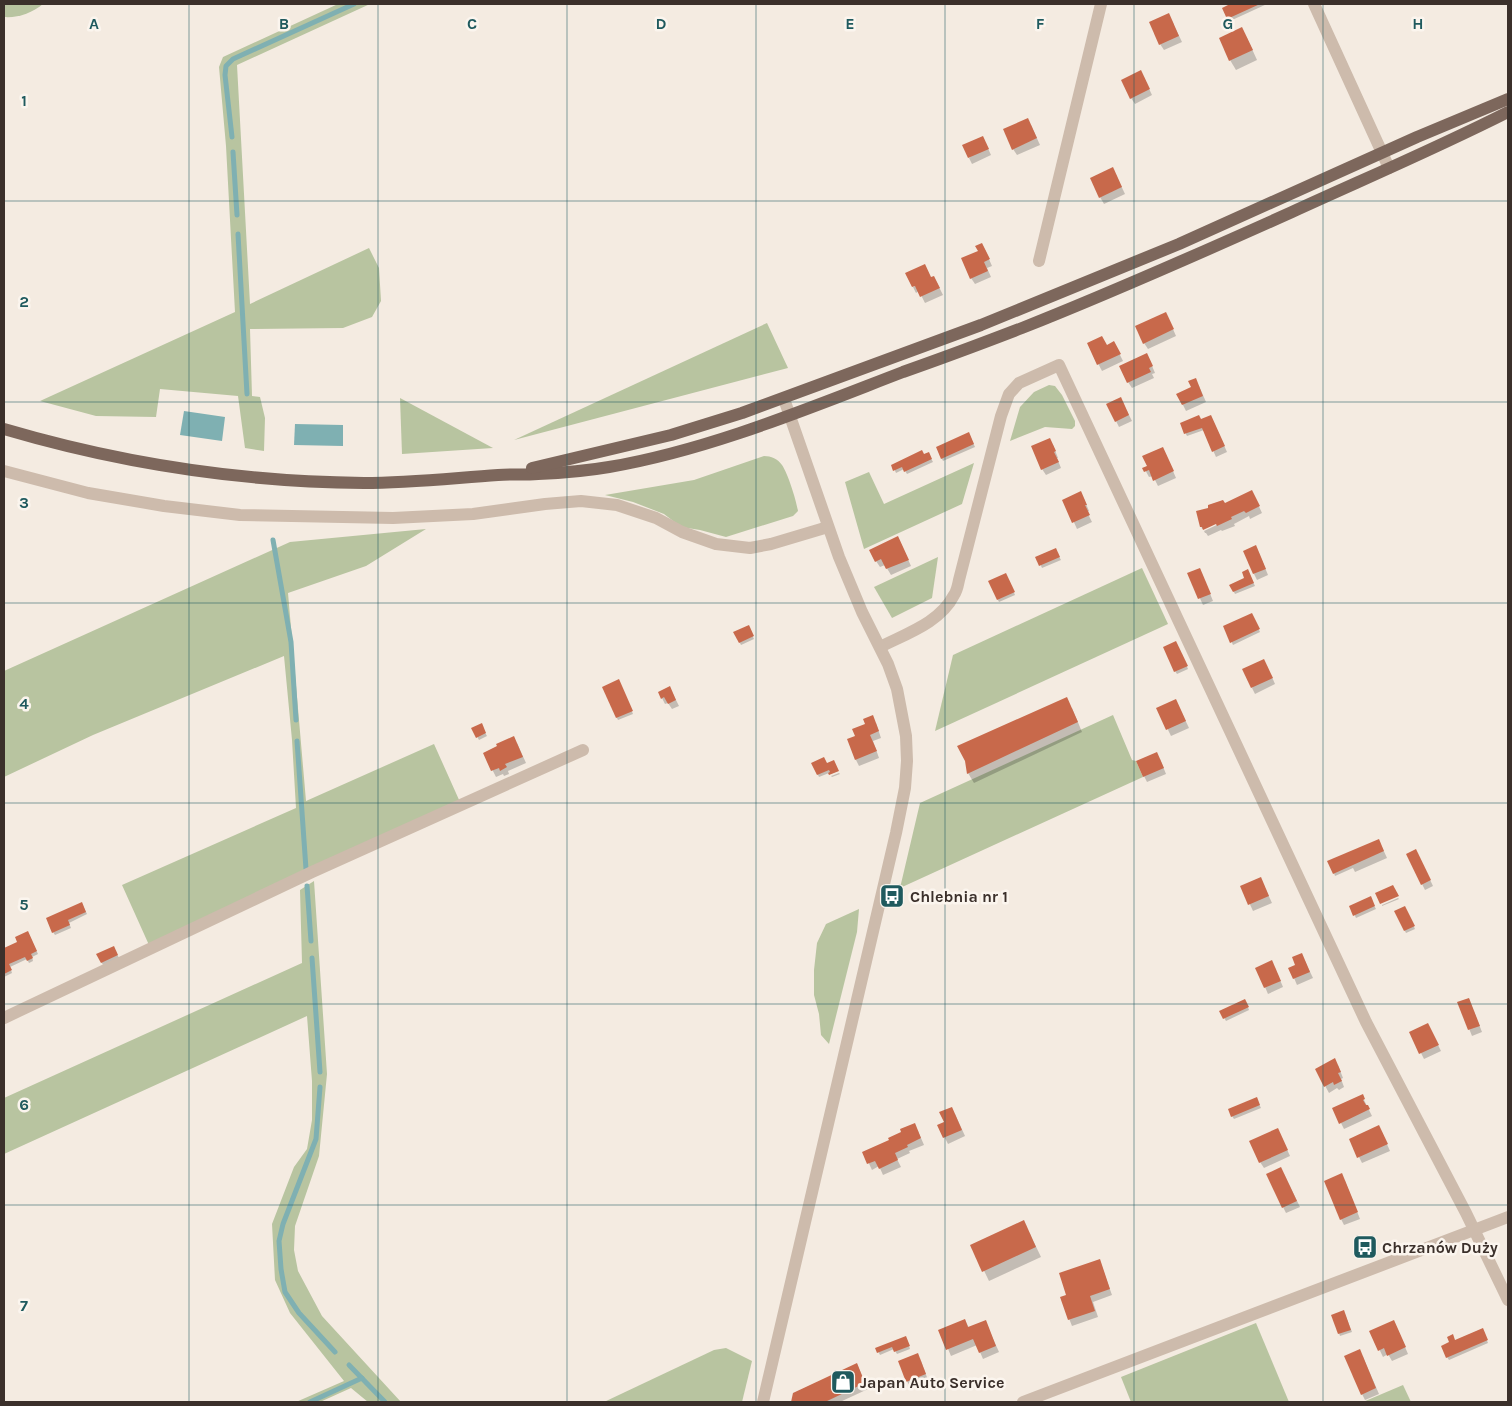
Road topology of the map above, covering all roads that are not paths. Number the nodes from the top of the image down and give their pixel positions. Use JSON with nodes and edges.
{"nodes":[{"id":1,"x":1101,"y":4,"type":"edge"},
{"id":2,"x":1318,"y":5,"type":"edge"},
{"id":3,"x":1508,"y":99,"type":"edge"},
{"id":4,"x":1508,"y":112,"type":"edge"},
{"id":5,"x":1382,"y":153,"type":"junction"},
{"id":6,"x":1389,"y":168,"type":"junction"},
{"id":7,"x":1039,"y":261,"type":"dead end"},
{"id":8,"x":784,"y":399,"type":"junction"},
{"id":9,"x":790,"y":415,"type":"junction"},
{"id":10,"x":4,"y":429,"type":"edge"},
{"id":11,"x":4,"y":471,"type":"edge"},
{"id":12,"x":503,"y":474,"type":"junction"},
{"id":13,"x":828,"y":527,"type":"junction"},
{"id":14,"x":880,"y":647,"type":"junction"},
{"id":15,"x":583,"y":750,"type":"dead end"},
{"id":16,"x":4,"y":1018,"type":"edge"},
{"id":17,"x":1508,"y":1218,"type":"edge"},
{"id":18,"x":1474,"y":1230,"type":"junction"},
{"id":19,"x":1508,"y":1300,"type":"edge"},
{"id":20,"x":763,"y":1402,"type":"edge"},
{"id":21,"x":1023,"y":1402,"type":"edge"}],
"edges":[{"from":1,"to":7,"type":"street"},
{"from":2,"to":5,"type":"street"},
{"from":3,"to":5,"type":"main road"},
{"from":4,"to":6,"type":"main road"},
{"from":5,"to":6,"type":"street"},
{"from":5,"to":8,"type":"main road"},
{"from":6,"to":9,"type":"main road"},
{"from":8,"to":9,"type":"street"},
{"from":8,"to":12,"type":"main road"},
{"from":9,"to":12,"type":"main road"},
{"from":9,"to":13,"type":"street"},
{"from":10,"to":12,"type":"main road"},
{"from":11,"to":13,"type":"street"},
{"from":13,"to":14,"type":"street"},
{"from":14,"to":18,"type":"street"},
{"from":14,"to":20,"type":"street"},
{"from":15,"to":16,"type":"street"},
{"from":17,"to":18,"type":"street"},
{"from":18,"to":19,"type":"street"},
{"from":18,"to":21,"type":"street"}]}
